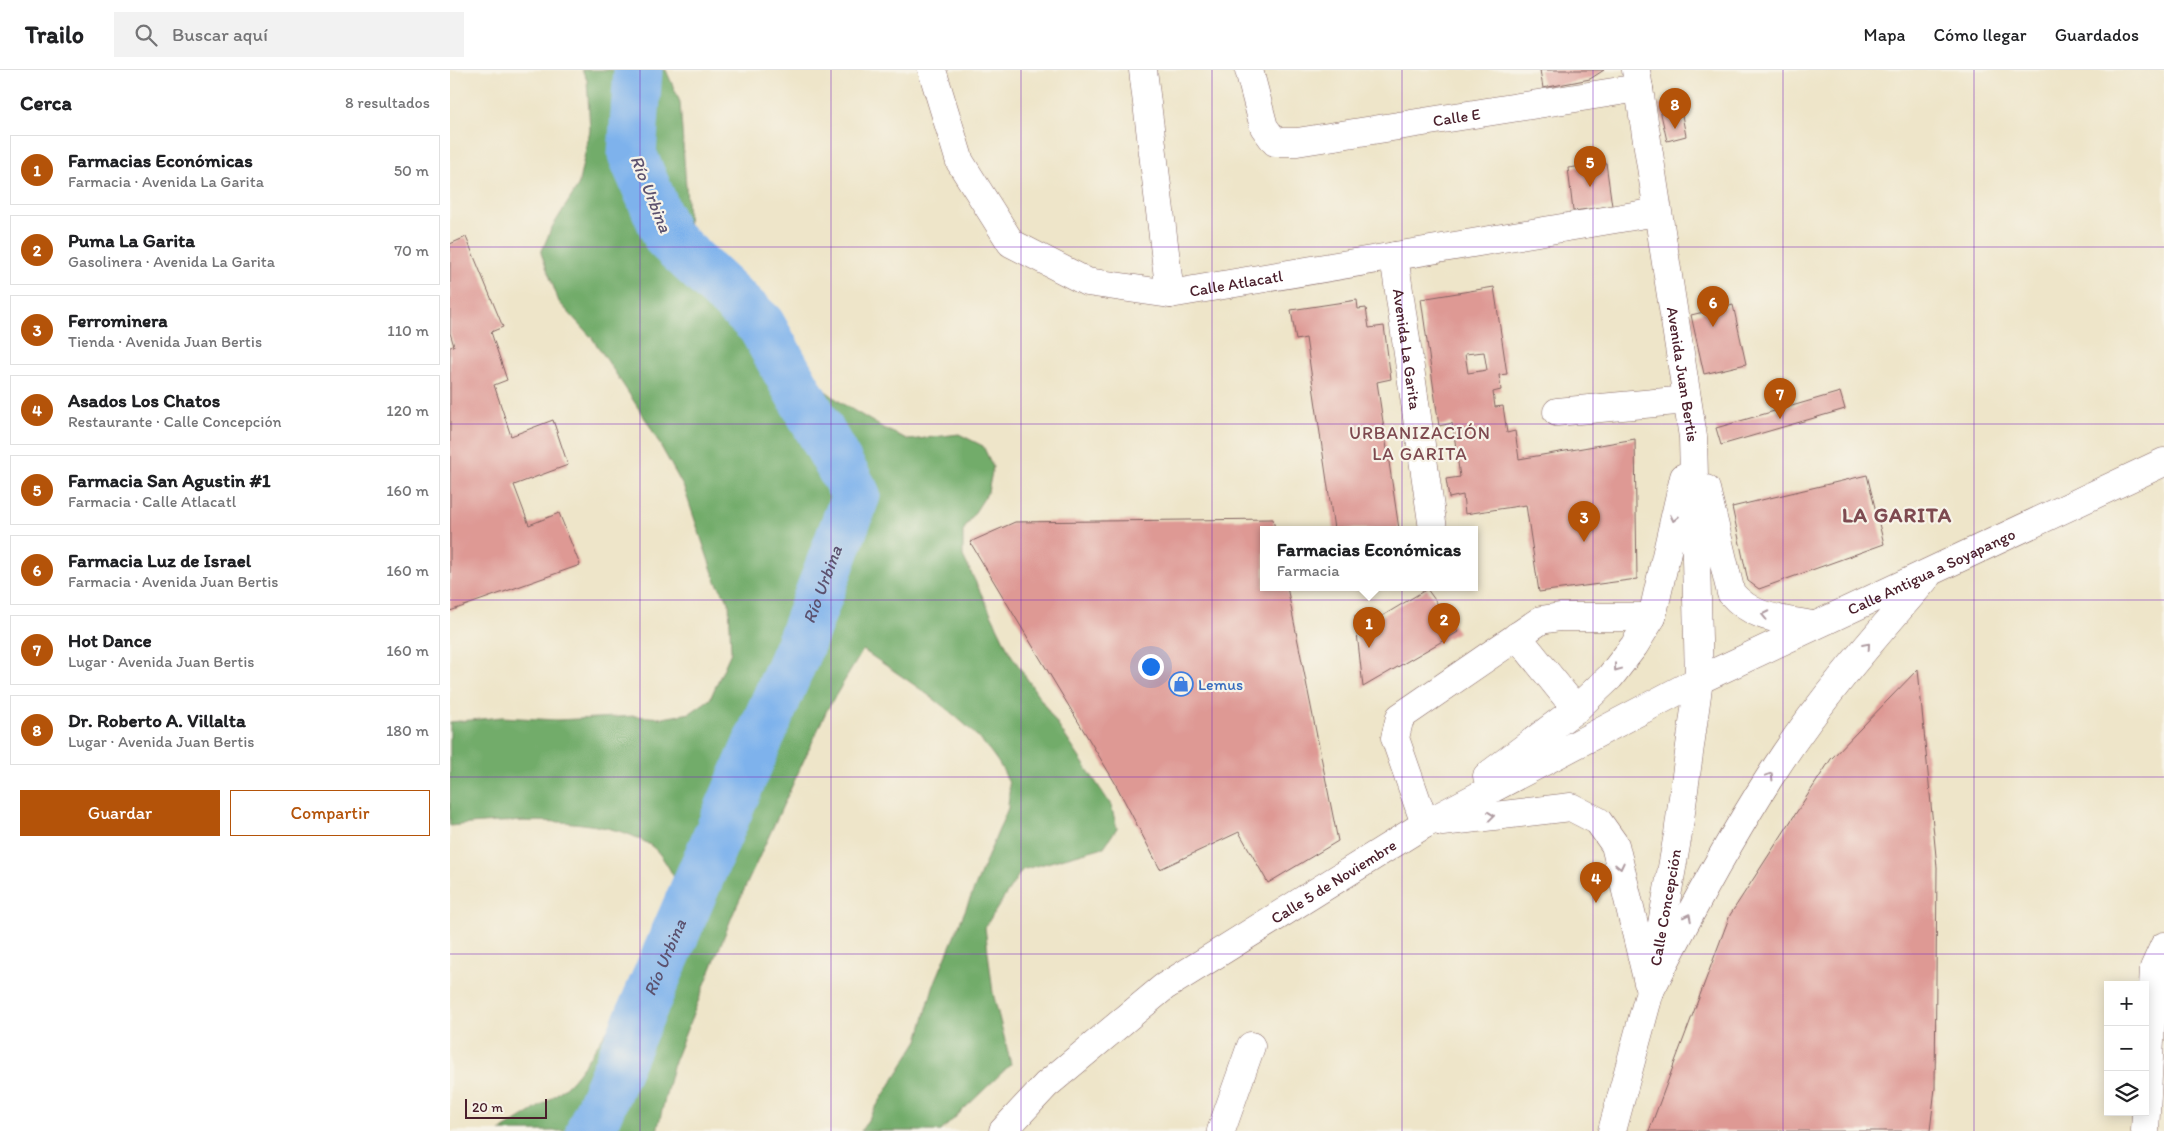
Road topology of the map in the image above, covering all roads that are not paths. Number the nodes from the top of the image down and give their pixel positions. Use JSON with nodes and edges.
{"nodes":[{"id":1,"x":932,"y":70,"type":"edge"},
{"id":2,"x":1142,"y":70,"type":"edge"},
{"id":3,"x":1249,"y":70,"type":"edge"},
{"id":4,"x":1638,"y":79,"type":"edge"},
{"id":5,"x":1657,"y":212,"type":"junction"},
{"id":6,"x":1394,"y":256,"type":"junction"},
{"id":7,"x":1170,"y":294,"type":"junction"},
{"id":8,"x":1687,"y":400,"type":"junction"},
{"id":9,"x":1557,"y":412,"type":"dead end"},
{"id":10,"x":1693,"y":437,"type":"junction"},
{"id":11,"x":2164,"y":462,"type":"edge"},
{"id":12,"x":1434,"y":526,"type":"edge"},
{"id":13,"x":1931,"y":572,"type":"junction"},
{"id":14,"x":1652,"y":617,"type":"junction"},
{"id":15,"x":1812,"y":625,"type":"junction"},
{"id":16,"x":1517,"y":636,"type":"junction"},
{"id":17,"x":1699,"y":680,"type":"junction"},
{"id":18,"x":1576,"y":709,"type":"junction"},
{"id":19,"x":1425,"y":824,"type":"junction"},
{"id":20,"x":2164,"y":946,"type":"edge"},
{"id":21,"x":1650,"y":991,"type":"junction"},
{"id":22,"x":1251,"y":1046,"type":"dead end"},
{"id":23,"x":1003,"y":1131,"type":"edge"},
{"id":24,"x":1221,"y":1131,"type":"edge"},
{"id":25,"x":1612,"y":1131,"type":"edge"},
{"id":26,"x":2145,"y":1131,"type":"edge"}],
"edges":[{"from":1,"to":7,"type":"main road","name":"Calle Atlacatl"},
{"from":2,"to":7,"type":"main road"},
{"from":3,"to":4,"type":"main road","name":"Calle E"},
{"from":4,"to":5,"type":"main road","name":"Avenida Juan Bertis"},
{"from":5,"to":6,"type":"main road","name":"Calle Atlacatl"},
{"from":5,"to":8,"type":"main road","name":"Avenida Juan Bertis"},
{"from":6,"to":7,"type":"main road","name":"Calle Atlacatl"},
{"from":6,"to":12,"type":"main road","name":"Avenida La Garita"},
{"from":8,"to":9,"type":"main road"},
{"from":8,"to":10,"type":"main road","name":"Avenida Juan Bertis"},
{"from":10,"to":14,"type":"main road","one_way":true},
{"from":15,"to":10,"type":"main road","one_way":true},
{"from":10,"to":17,"type":"main road","name":"Avenida Juan Bertis"},
{"from":11,"to":13,"type":"main road","name":"Calle Antigua a Soyapango"},
{"from":13,"to":15,"type":"main road","name":"Calle Antigua a Soyapango"},
{"from":21,"to":13,"type":"main road","one_way":true},
{"from":14,"to":16,"type":"main road"},
{"from":14,"to":18,"type":"main road","one_way":true},
{"from":15,"to":17,"type":"main road","name":"Calle Antigua a Soyapango"},
{"from":16,"to":18,"type":"main road"},
{"from":16,"to":19,"type":"main road"},
{"from":17,"to":19,"type":"main road","name":"Calle 5 de Noviembre"},
{"from":17,"to":21,"type":"main road","name":"Calle Concepción"},
{"from":18,"to":19,"type":"main road"},
{"from":19,"to":21,"type":"main road","one_way":true},
{"from":19,"to":23,"type":"main road","name":"Calle 5 de Noviembre"},
{"from":20,"to":26,"type":"main road"},
{"from":21,"to":25,"type":"main road","name":"Calle Concepción"},
{"from":22,"to":24,"type":"main road"}]}
